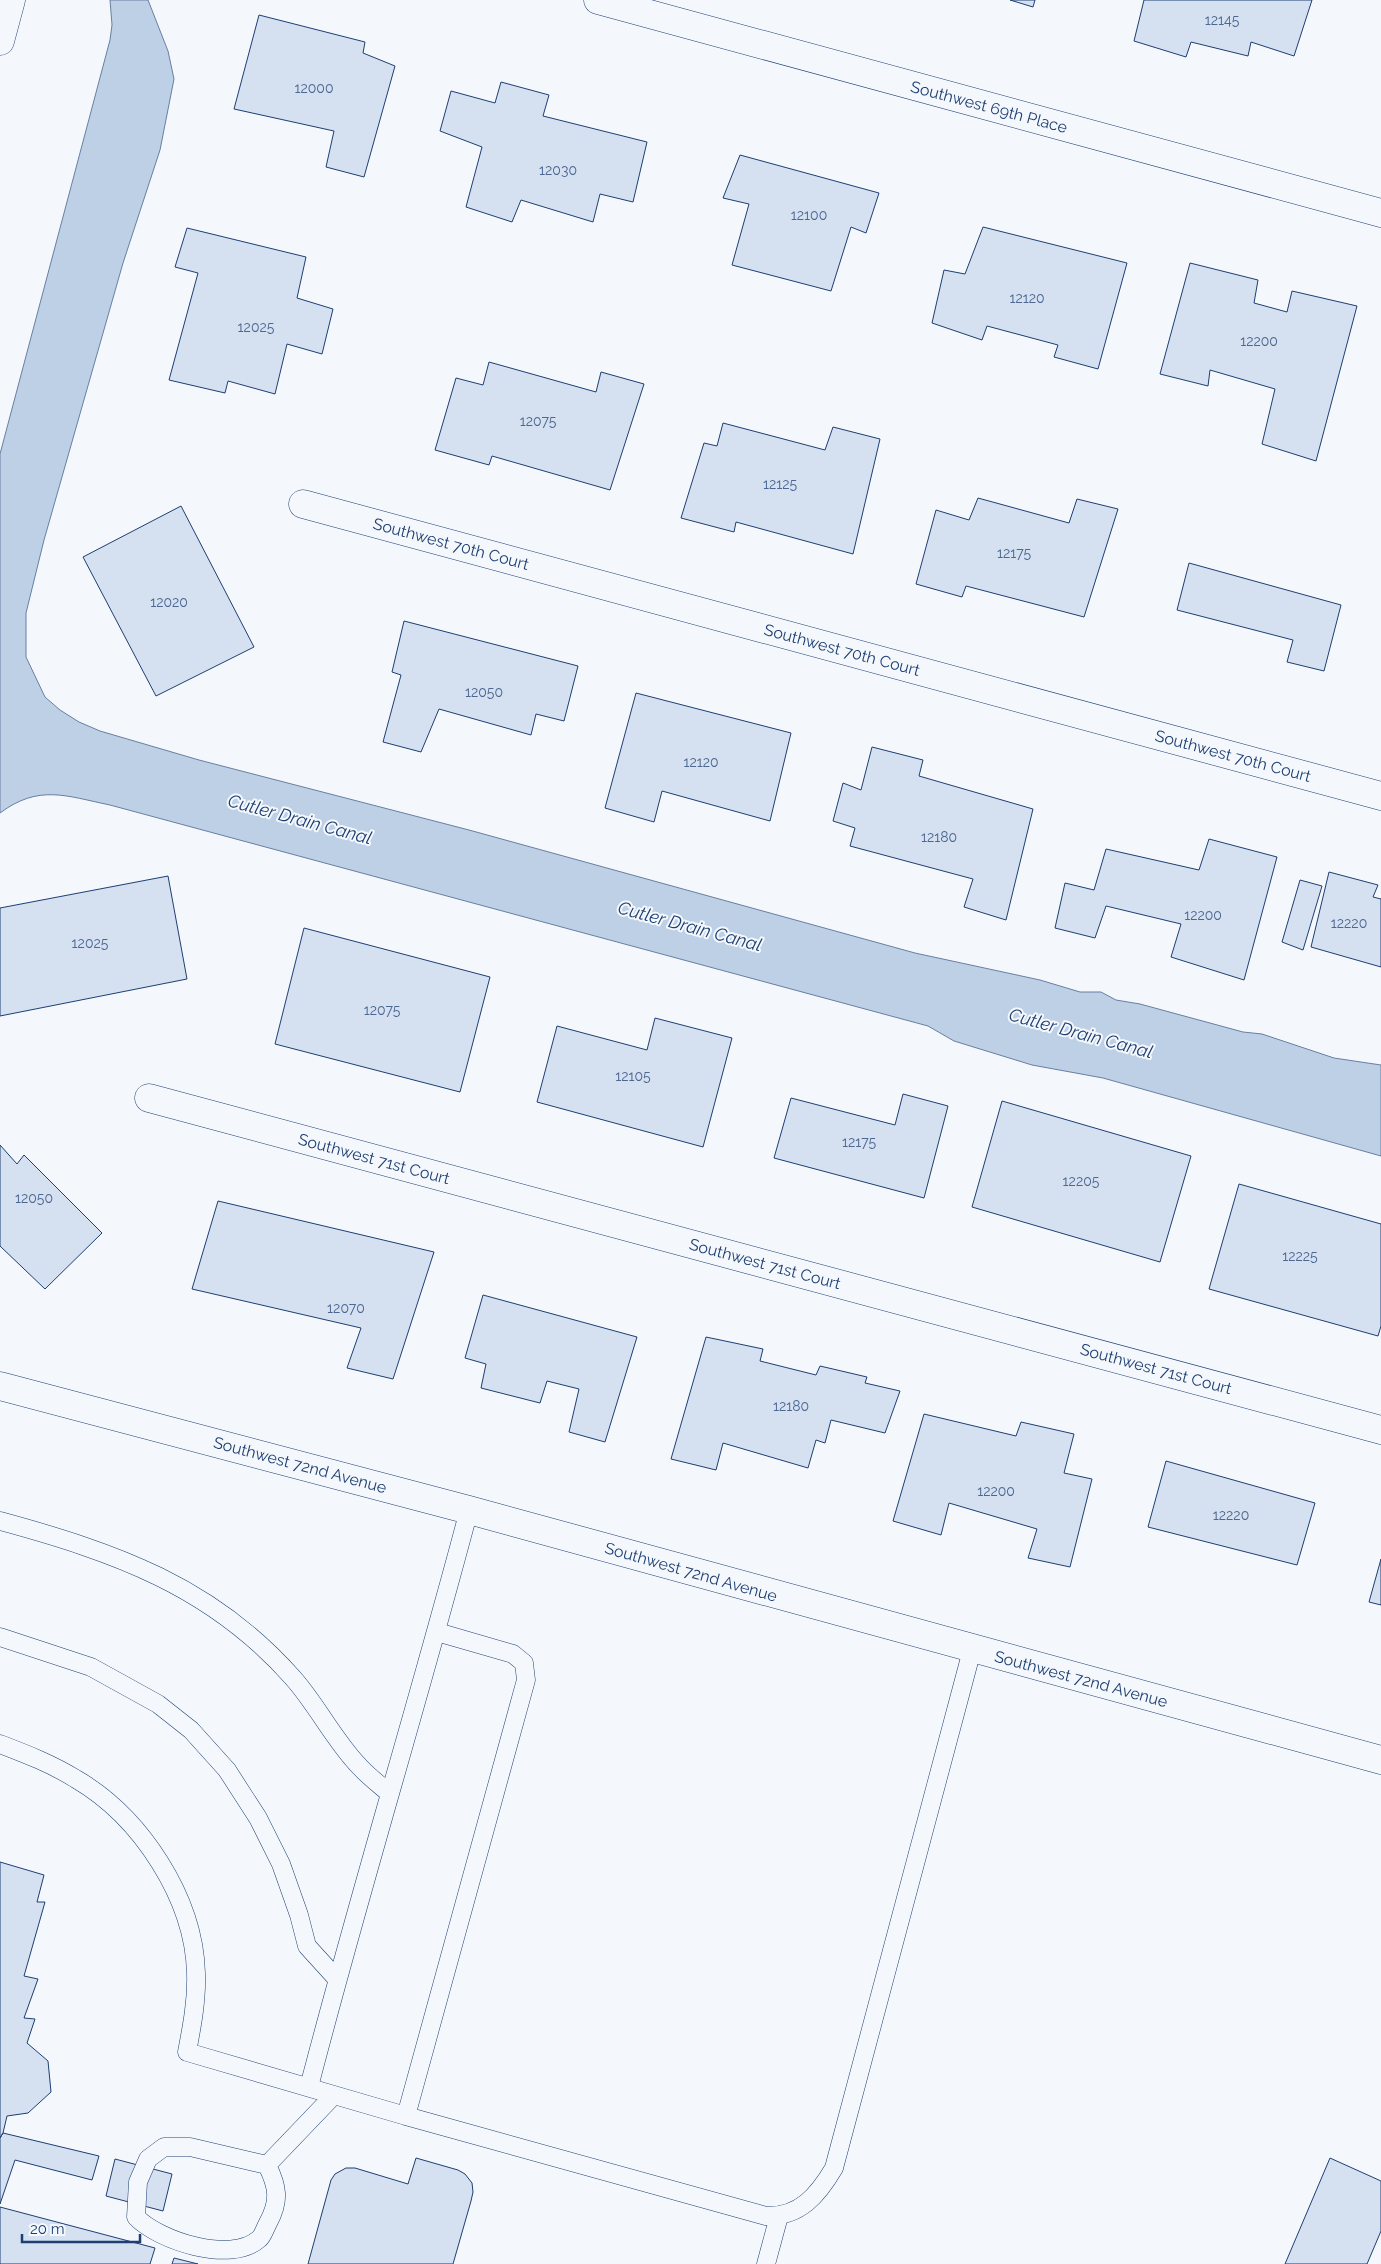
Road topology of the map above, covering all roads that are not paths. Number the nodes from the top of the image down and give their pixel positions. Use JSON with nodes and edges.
{"nodes":[{"id":1,"x":11,"y":0,"type":"edge"},
{"id":2,"x":598,"y":0,"type":"edge"},
{"id":3,"x":0,"y":41,"type":"edge"},
{"id":4,"x":1381,"y":213,"type":"edge"},
{"id":5,"x":303,"y":504,"type":"dead end"},
{"id":6,"x":1381,"y":796,"type":"edge"},
{"id":7,"x":149,"y":1098,"type":"dead end"},
{"id":8,"x":0,"y":1386,"type":"edge"},
{"id":9,"x":1381,"y":1430,"type":"edge"},
{"id":10,"x":469,"y":1510,"type":"junction"},
{"id":11,"x":0,"y":1521,"type":"edge"},
{"id":12,"x":437,"y":1632,"type":"junction"},
{"id":13,"x":0,"y":1637,"type":"edge"},
{"id":14,"x":972,"y":1650,"type":"junction"},
{"id":15,"x":0,"y":1744,"type":"edge"},
{"id":16,"x":1381,"y":1760,"type":"edge"},
{"id":17,"x":390,"y":1794,"type":"junction"},
{"id":18,"x":337,"y":1980,"type":"junction"},
{"id":19,"x":309,"y":2087,"type":"junction"},
{"id":20,"x":334,"y":2095,"type":"junction"},
{"id":21,"x":406,"y":2116,"type":"junction"},
{"id":22,"x":267,"y":2165,"type":"junction"},
{"id":23,"x":779,"y":2216,"type":"junction"},
{"id":24,"x":766,"y":2264,"type":"edge"}],
"edges":[{"from":1,"to":3,"type":"street"},
{"from":2,"to":4,"type":"street","name":"Southwest 69th Place"},
{"from":5,"to":6,"type":"street","name":"Southwest 70th Court"},
{"from":7,"to":9,"type":"street","name":"Southwest 71st Court"},
{"from":8,"to":10,"type":"street","name":"Southwest 72nd Avenue"},
{"from":10,"to":12,"type":"lane"},
{"from":10,"to":14,"type":"street","name":"Southwest 72nd Avenue"},
{"from":11,"to":17,"type":"lane"},
{"from":12,"to":17,"type":"lane"},
{"from":12,"to":21,"type":"lane"},
{"from":13,"to":18,"type":"lane"},
{"from":14,"to":16,"type":"street","name":"Southwest 72nd Avenue"},
{"from":14,"to":23,"type":"lane"},
{"from":15,"to":19,"type":"lane"},
{"from":17,"to":18,"type":"lane"},
{"from":18,"to":19,"type":"lane"},
{"from":19,"to":20,"type":"lane"},
{"from":20,"to":21,"type":"lane"},
{"from":20,"to":22,"type":"lane"},
{"from":21,"to":23,"type":"lane"},
{"from":22,"to":22,"type":"lane"},
{"from":23,"to":24,"type":"lane"}]}
